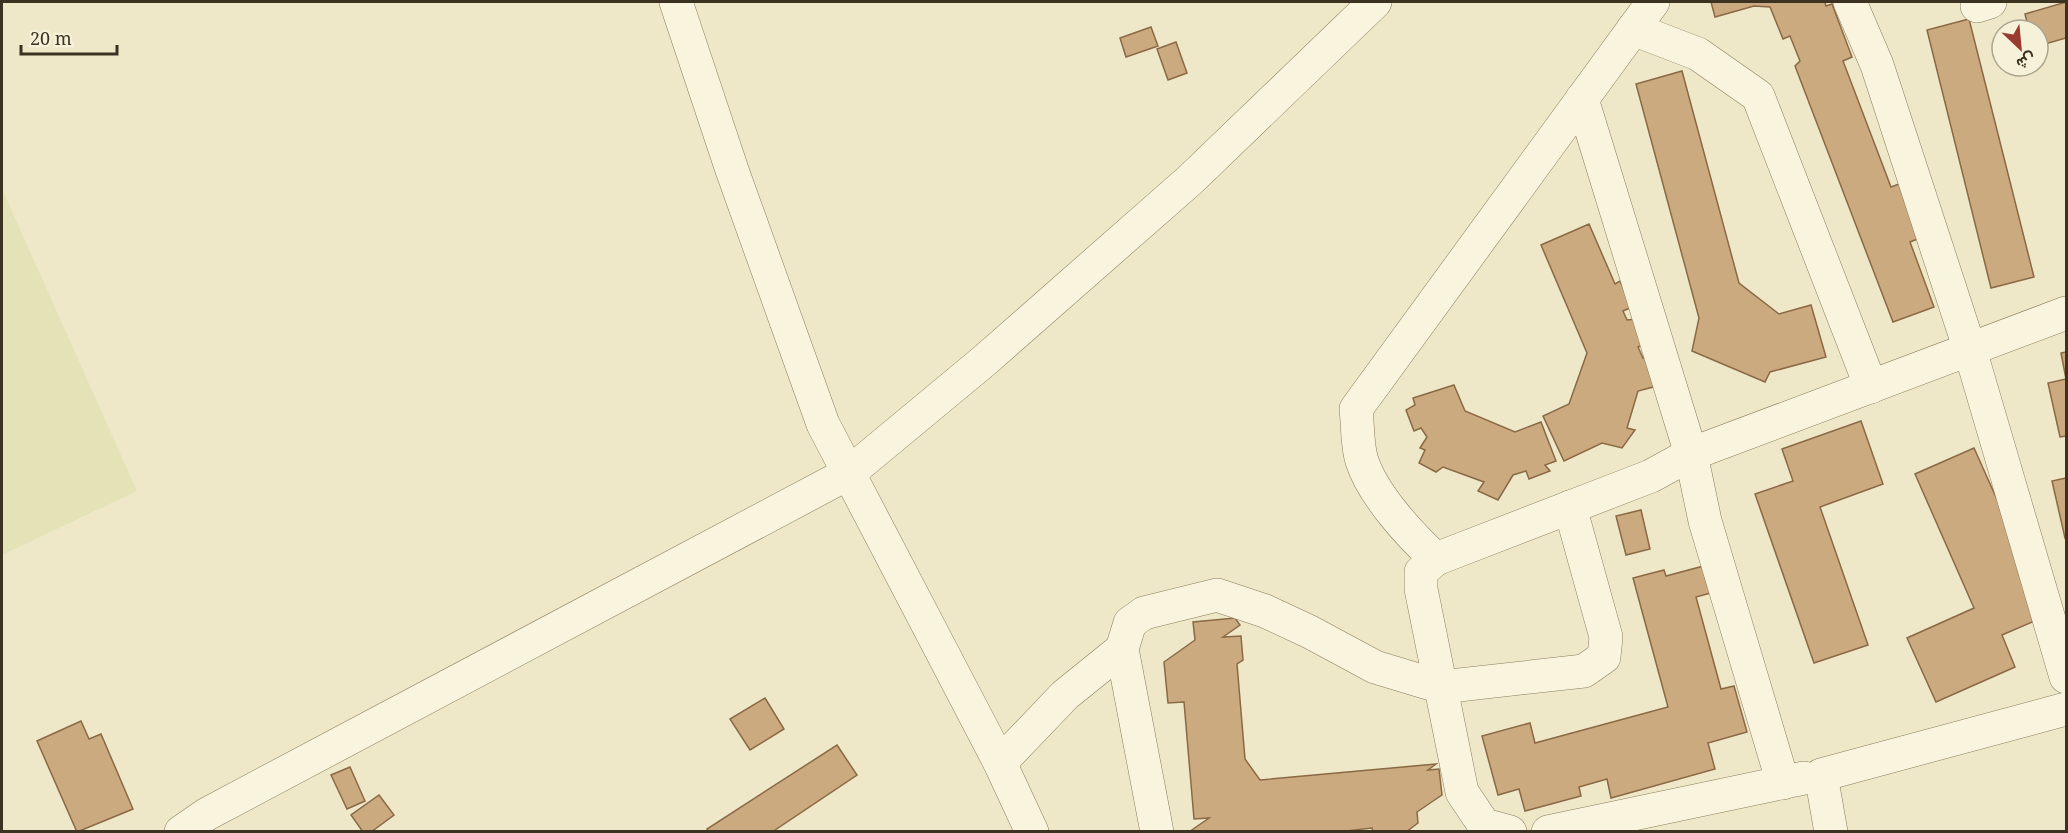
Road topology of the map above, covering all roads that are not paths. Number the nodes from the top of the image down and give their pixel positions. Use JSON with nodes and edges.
{"nodes":[{"id":1,"x":676,"y":2,"type":"edge"},
{"id":2,"x":1376,"y":2,"type":"edge"},
{"id":3,"x":1653,"y":2,"type":"edge"},
{"id":4,"x":1850,"y":2,"type":"edge"},
{"id":5,"x":1633,"y":29,"type":"junction"},
{"id":6,"x":1582,"y":99,"type":"junction"},
{"id":7,"x":2067,"y":313,"type":"edge"},
{"id":8,"x":1970,"y":350,"type":"junction"},
{"id":9,"x":1871,"y":387,"type":"junction"},
{"id":10,"x":1691,"y":454,"type":"junction"},
{"id":11,"x":849,"y":473,"type":"junction"},
{"id":12,"x":1570,"y":507,"type":"junction"},
{"id":13,"x":1436,"y":559,"type":"junction"},
{"id":14,"x":1122,"y":649,"type":"junction"},
{"id":15,"x":2067,"y":678,"type":"edge"},
{"id":16,"x":1441,"y":687,"type":"junction"},
{"id":17,"x":2067,"y":709,"type":"edge"},
{"id":18,"x":1000,"y":763,"type":"junction"},
{"id":19,"x":1821,"y":775,"type":"junction"},
{"id":20,"x":1783,"y":783,"type":"junction"},
{"id":21,"x":202,"y":826,"type":"edge"},
{"id":22,"x":1484,"y":829,"type":"edge"},
{"id":23,"x":1032,"y":831,"type":"edge"},
{"id":24,"x":1157,"y":831,"type":"edge"},
{"id":25,"x":1548,"y":831,"type":"edge"},
{"id":26,"x":1831,"y":831,"type":"edge"}],
"edges":[{"from":1,"to":11,"type":"street"},
{"from":2,"to":11,"type":"street"},
{"from":3,"to":5,"type":"street"},
{"from":4,"to":8,"type":"street"},
{"from":5,"to":6,"type":"street"},
{"from":5,"to":9,"type":"street"},
{"from":6,"to":10,"type":"street"},
{"from":6,"to":13,"type":"street"},
{"from":7,"to":8,"type":"street"},
{"from":8,"to":9,"type":"street"},
{"from":8,"to":15,"type":"street"},
{"from":9,"to":10,"type":"street"},
{"from":10,"to":12,"type":"street"},
{"from":10,"to":20,"type":"street"},
{"from":11,"to":18,"type":"street"},
{"from":11,"to":21,"type":"street"},
{"from":12,"to":13,"type":"street"},
{"from":12,"to":16,"type":"street"},
{"from":13,"to":16,"type":"street"},
{"from":14,"to":16,"type":"street"},
{"from":14,"to":18,"type":"street"},
{"from":14,"to":24,"type":"street"},
{"from":16,"to":22,"type":"street"},
{"from":17,"to":19,"type":"street"},
{"from":18,"to":23,"type":"street"},
{"from":19,"to":20,"type":"street"},
{"from":19,"to":26,"type":"street"},
{"from":20,"to":25,"type":"street"}]}
